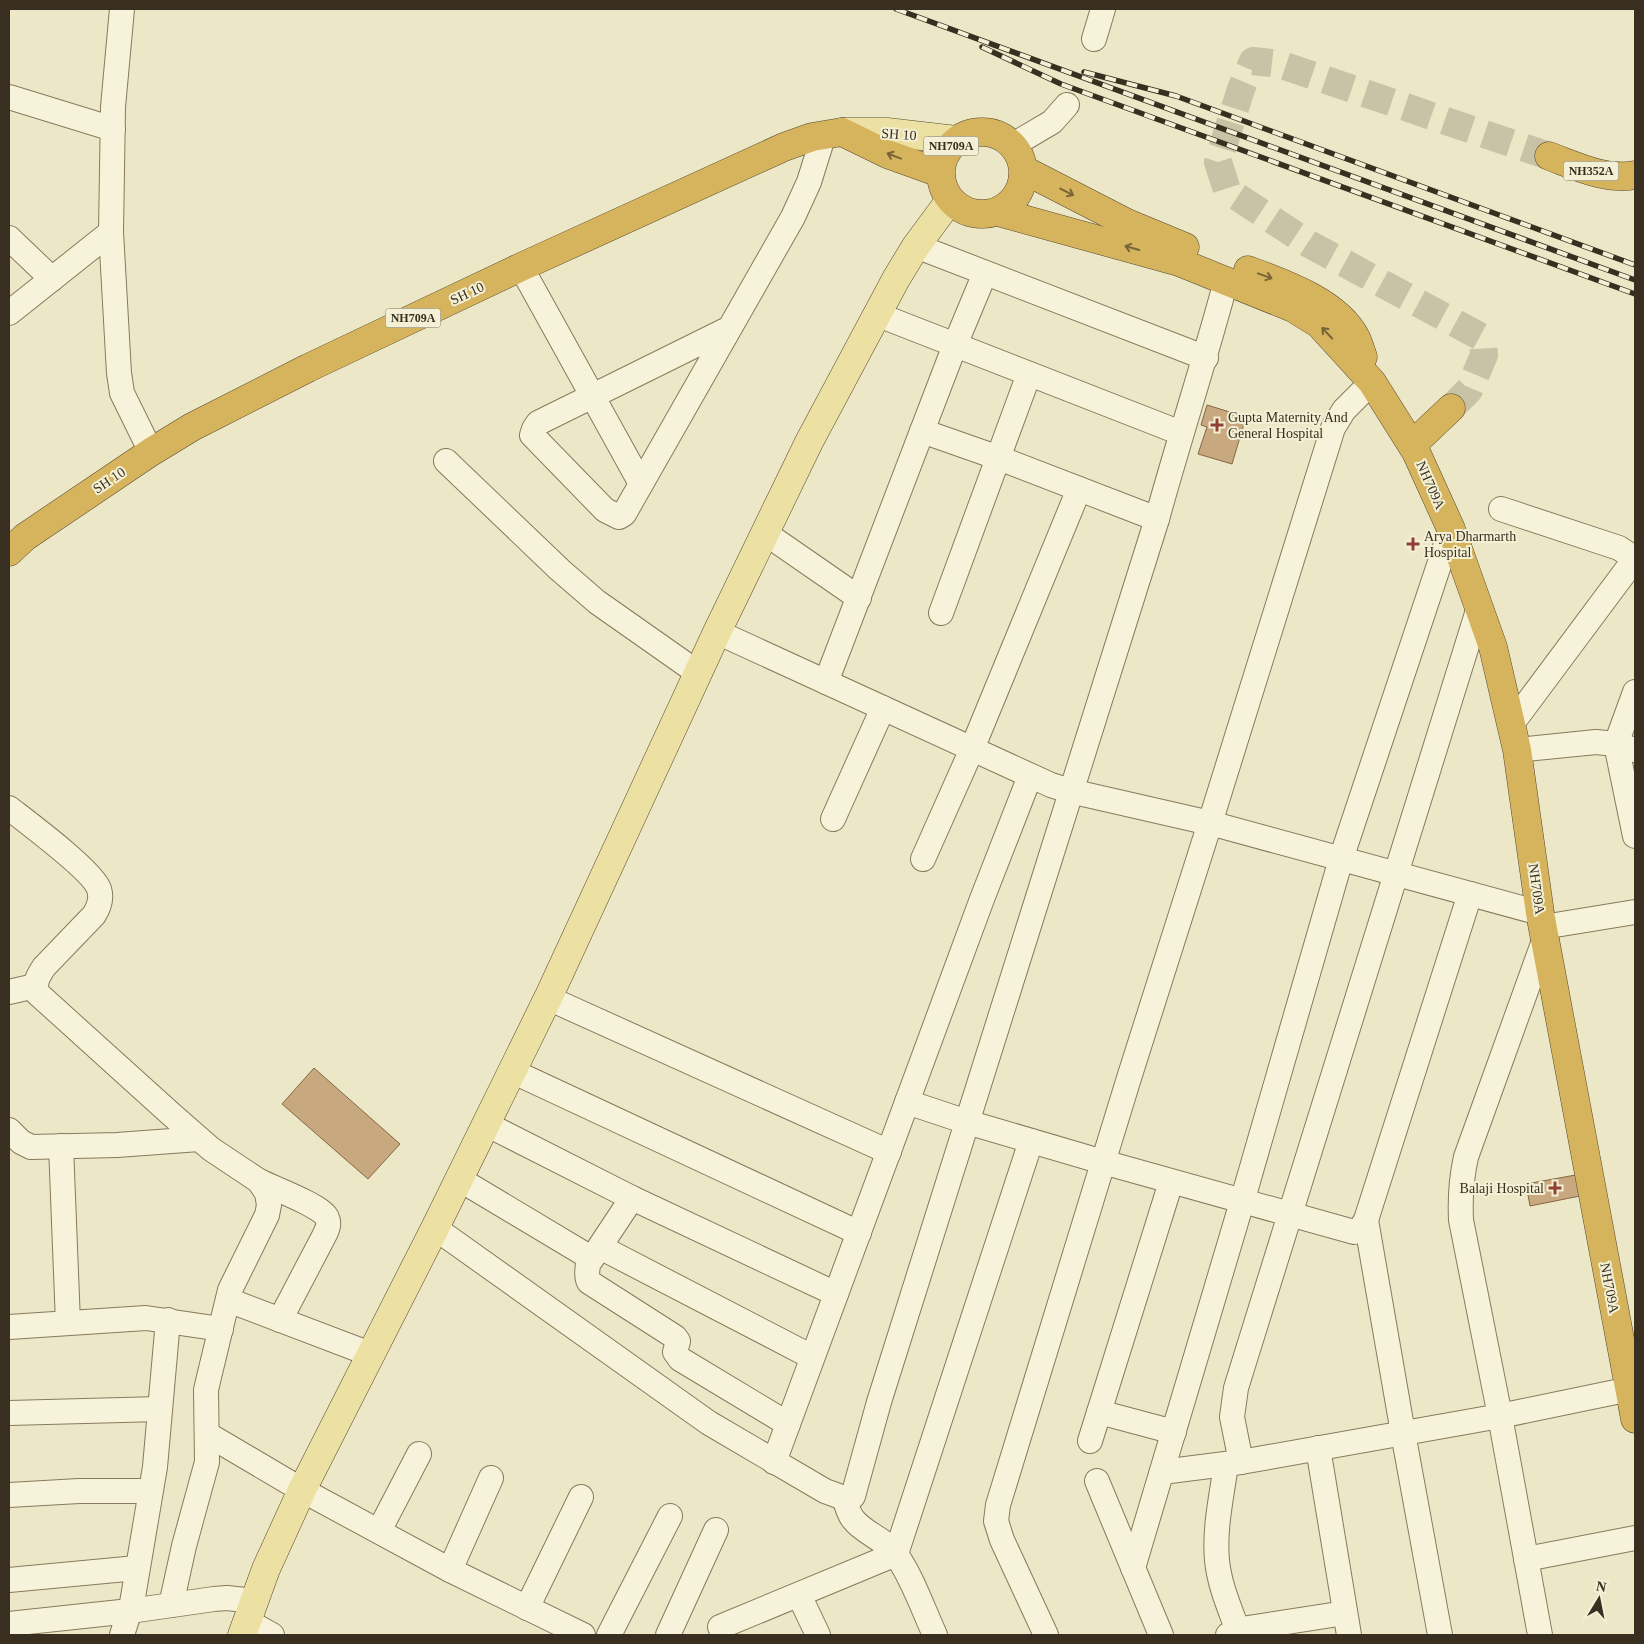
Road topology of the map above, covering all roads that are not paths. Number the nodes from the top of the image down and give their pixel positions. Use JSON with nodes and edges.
{"nodes":[{"id":1,"x":122,"y":9,"type":"edge"},
{"id":2,"x":1103,"y":9,"type":"edge"},
{"id":3,"x":1094,"y":39,"type":"dead end"},
{"id":4,"x":9,"y":97,"type":"edge"},
{"id":5,"x":1067,"y":105,"type":"dead end"},
{"id":6,"x":113,"y":129,"type":"junction"},
{"id":7,"x":833,"y":133,"type":"junction"},
{"id":8,"x":956,"y":140,"type":"junction"},
{"id":9,"x":1013,"y":145,"type":"junction"},
{"id":10,"x":1549,"y":156,"type":"tunnel mouth"},
{"id":11,"x":1024,"y":170,"type":"junction"},
{"id":12,"x":940,"y":173,"type":"junction"},
{"id":13,"x":1635,"y":175,"type":"edge"},
{"id":14,"x":950,"y":200,"type":"junction"},
{"id":15,"x":998,"y":212,"type":"junction"},
{"id":16,"x":111,"y":232,"type":"junction"},
{"id":17,"x":9,"y":238,"type":"edge"},
{"id":18,"x":916,"y":246,"type":"junction"},
{"id":19,"x":521,"y":267,"type":"junction"},
{"id":20,"x":985,"y":272,"type":"junction"},
{"id":21,"x":52,"y":279,"type":"junction"},
{"id":22,"x":1226,"y":280,"type":"junction"},
{"id":23,"x":9,"y":313,"type":"edge"},
{"id":24,"x":876,"y":314,"type":"junction"},
{"id":25,"x":728,"y":329,"type":"junction"},
{"id":26,"x":955,"y":345,"type":"junction"},
{"id":27,"x":1206,"y":358,"type":"junction"},
{"id":28,"x":1029,"y":374,"type":"junction"},
{"id":29,"x":1372,"y":382,"type":"junction"},
{"id":30,"x":593,"y":396,"type":"junction"},
{"id":31,"x":1451,"y":408,"type":"tunnel mouth"},
{"id":32,"x":922,"y":432,"type":"junction"},
{"id":33,"x":1181,"y":433,"type":"junction"},
{"id":34,"x":1412,"y":445,"type":"junction"},
{"id":35,"x":151,"y":452,"type":"junction"},
{"id":36,"x":999,"y":458,"type":"junction"},
{"id":37,"x":446,"y":461,"type":"dead end"},
{"id":38,"x":640,"y":482,"type":"junction"},
{"id":39,"x":1078,"y":488,"type":"junction"},
{"id":40,"x":1501,"y":509,"type":"dead end"},
{"id":41,"x":1157,"y":519,"type":"junction"},
{"id":42,"x":1451,"y":529,"type":"junction"},
{"id":43,"x":765,"y":533,"type":"junction"},
{"id":44,"x":9,"y":552,"type":"edge"},
{"id":45,"x":859,"y":598,"type":"junction"},
{"id":46,"x":1479,"y":608,"type":"junction"},
{"id":47,"x":941,"y":613,"type":"dead end"},
{"id":48,"x":717,"y":632,"type":"junction"},
{"id":49,"x":698,"y":673,"type":"junction"},
{"id":50,"x":826,"y":682,"type":"junction"},
{"id":51,"x":1635,"y":692,"type":"edge"},
{"id":52,"x":884,"y":708,"type":"junction"},
{"id":53,"x":1514,"y":737,"type":"junction"},
{"id":54,"x":1626,"y":747,"type":"edge"},
{"id":55,"x":972,"y":749,"type":"junction"},
{"id":56,"x":1030,"y":776,"type":"junction"},
{"id":57,"x":1070,"y":792,"type":"junction"},
{"id":58,"x":9,"y":808,"type":"edge"},
{"id":59,"x":833,"y":819,"type":"dead end"},
{"id":60,"x":1210,"y":823,"type":"junction"},
{"id":61,"x":1635,"y":836,"type":"edge"},
{"id":62,"x":923,"y":859,"type":"dead end"},
{"id":63,"x":1341,"y":859,"type":"junction"},
{"id":64,"x":1396,"y":874,"type":"junction"},
{"id":65,"x":1470,"y":894,"type":"junction"},
{"id":66,"x":1635,"y":912,"type":"edge"},
{"id":67,"x":1542,"y":926,"type":"junction"},
{"id":68,"x":35,"y":986,"type":"junction"},
{"id":69,"x":9,"y":992,"type":"edge"},
{"id":70,"x":548,"y":998,"type":"junction"},
{"id":71,"x":512,"y":1070,"type":"junction"},
{"id":72,"x":907,"y":1102,"type":"junction"},
{"id":73,"x":967,"y":1122,"type":"junction"},
{"id":74,"x":486,"y":1124,"type":"junction"},
{"id":75,"x":9,"y":1130,"type":"edge"},
{"id":76,"x":199,"y":1139,"type":"junction"},
{"id":77,"x":1031,"y":1141,"type":"junction"},
{"id":78,"x":61,"y":1146,"type":"junction"},
{"id":79,"x":889,"y":1152,"type":"junction"},
{"id":80,"x":1103,"y":1162,"type":"junction"},
{"id":81,"x":459,"y":1179,"type":"junction"},
{"id":82,"x":259,"y":1181,"type":"junction"},
{"id":83,"x":1171,"y":1182,"type":"junction"},
{"id":84,"x":632,"y":1198,"type":"junction"},
{"id":85,"x":1242,"y":1202,"type":"junction"},
{"id":86,"x":1291,"y":1215,"type":"junction"},
{"id":87,"x":1366,"y":1220,"type":"junction"},
{"id":88,"x":435,"y":1228,"type":"junction"},
{"id":89,"x":859,"y":1233,"type":"junction"},
{"id":90,"x":594,"y":1255,"type":"junction"},
{"id":91,"x":836,"y":1294,"type":"junction"},
{"id":92,"x":228,"y":1300,"type":"junction"},
{"id":93,"x":168,"y":1320,"type":"junction"},
{"id":94,"x":280,"y":1320,"type":"junction"},
{"id":95,"x":68,"y":1323,"type":"junction"},
{"id":96,"x":9,"y":1327,"type":"edge"},
{"id":97,"x":220,"y":1329,"type":"junction"},
{"id":98,"x":370,"y":1354,"type":"junction"},
{"id":99,"x":812,"y":1357,"type":"junction"},
{"id":100,"x":1632,"y":1388,"type":"edge"},
{"id":101,"x":160,"y":1409,"type":"junction"},
{"id":102,"x":1099,"y":1412,"type":"junction"},
{"id":103,"x":9,"y":1413,"type":"edge"},
{"id":104,"x":1500,"y":1416,"type":"junction"},
{"id":105,"x":1635,"y":1420,"type":"edge"},
{"id":106,"x":788,"y":1424,"type":"junction"},
{"id":107,"x":1174,"y":1432,"type":"junction"},
{"id":108,"x":1403,"y":1433,"type":"junction"},
{"id":109,"x":207,"y":1434,"type":"junction"},
{"id":110,"x":1090,"y":1441,"type":"dead end"},
{"id":111,"x":1318,"y":1448,"type":"junction"},
{"id":112,"x":419,"y":1454,"type":"dead end"},
{"id":113,"x":774,"y":1462,"type":"junction"},
{"id":114,"x":1234,"y":1463,"type":"junction"},
{"id":115,"x":1162,"y":1472,"type":"junction"},
{"id":116,"x":491,"y":1478,"type":"dead end"},
{"id":117,"x":1097,"y":1481,"type":"dead end"},
{"id":118,"x":302,"y":1490,"type":"junction"},
{"id":119,"x":150,"y":1491,"type":"junction"},
{"id":120,"x":9,"y":1495,"type":"edge"},
{"id":121,"x":582,"y":1496,"type":"dead end"},
{"id":122,"x":844,"y":1498,"type":"junction"},
{"id":123,"x":670,"y":1516,"type":"dead end"},
{"id":124,"x":716,"y":1530,"type":"dead end"},
{"id":125,"x":379,"y":1532,"type":"junction"},
{"id":126,"x":1635,"y":1538,"type":"edge"},
{"id":127,"x":896,"y":1554,"type":"junction"},
{"id":128,"x":1526,"y":1559,"type":"junction"},
{"id":129,"x":138,"y":1568,"type":"junction"},
{"id":130,"x":1133,"y":1568,"type":"junction"},
{"id":131,"x":450,"y":1570,"type":"junction"},
{"id":132,"x":9,"y":1580,"type":"edge"},
{"id":133,"x":799,"y":1595,"type":"junction"},
{"id":134,"x":171,"y":1605,"type":"junction"},
{"id":135,"x":527,"y":1608,"type":"junction"},
{"id":136,"x":130,"y":1612,"type":"junction"},
{"id":137,"x":248,"y":1619,"type":"edge"},
{"id":138,"x":9,"y":1624,"type":"edge"},
{"id":139,"x":1347,"y":1624,"type":"edge"},
{"id":140,"x":720,"y":1627,"type":"dead end"},
{"id":141,"x":1241,"y":1632,"type":"edge"},
{"id":142,"x":122,"y":1635,"type":"edge"},
{"id":143,"x":272,"y":1635,"type":"edge"},
{"id":144,"x":583,"y":1635,"type":"edge"},
{"id":145,"x":609,"y":1635,"type":"edge"},
{"id":146,"x":668,"y":1635,"type":"edge"},
{"id":147,"x":818,"y":1635,"type":"edge"},
{"id":148,"x":935,"y":1635,"type":"edge"},
{"id":149,"x":1046,"y":1635,"type":"edge"},
{"id":150,"x":1161,"y":1635,"type":"edge"},
{"id":151,"x":1440,"y":1635,"type":"edge"},
{"id":152,"x":1540,"y":1635,"type":"edge"}],
"edges":[{"from":1,"to":6,"type":"street"},
{"from":2,"to":3,"type":"street"},
{"from":4,"to":6,"type":"street"},
{"from":5,"to":9,"type":"street"},
{"from":6,"to":16,"type":"street"},
{"from":7,"to":8,"type":"main road","name":"SH 10","number":"NH709A"},
{"from":12,"to":7,"type":"highway","name":"SH 10","number":"NH709A","one_way":true},
{"from":7,"to":19,"type":"highway","name":"SH 10","number":"NH709A"},
{"from":7,"to":25,"type":"street"},
{"from":8,"to":9,"type":"highway","number":"NH709A"},
{"from":8,"to":12,"type":"highway","number":"NH709A"},
{"from":9,"to":11,"type":"highway"},
{"from":10,"to":13,"type":"highway","number":"NH352A"},
{"from":11,"to":15,"type":"highway"},
{"from":11,"to":29,"type":"highway","name":"NH709A","one_way":true},
{"from":12,"to":14,"type":"highway","number":"NH709A"},
{"from":14,"to":15,"type":"highway"},
{"from":14,"to":18,"type":"main road"},
{"from":22,"to":15,"type":"highway","name":"NH709A","one_way":true},
{"from":16,"to":21,"type":"street"},
{"from":16,"to":35,"type":"street"},
{"from":17,"to":21,"type":"street"},
{"from":18,"to":20,"type":"street"},
{"from":18,"to":24,"type":"main road"},
{"from":19,"to":30,"type":"street"},
{"from":19,"to":35,"type":"highway","name":"SH 10","number":"NH709A"},
{"from":20,"to":26,"type":"street"},
{"from":20,"to":27,"type":"street"},
{"from":21,"to":23,"type":"street"},
{"from":22,"to":27,"type":"street"},
{"from":29,"to":22,"type":"highway","name":"NH709A","one_way":true},
{"from":24,"to":26,"type":"street"},
{"from":24,"to":43,"type":"main road"},
{"from":25,"to":30,"type":"street"},
{"from":25,"to":38,"type":"street"},
{"from":26,"to":28,"type":"street"},
{"from":26,"to":32,"type":"street"},
{"from":27,"to":33,"type":"street"},
{"from":28,"to":33,"type":"street"},
{"from":28,"to":36,"type":"street"},
{"from":29,"to":34,"type":"highway","name":"NH709A"},
{"from":29,"to":60,"type":"street"},
{"from":30,"to":38,"type":"street"},
{"from":30,"to":38,"type":"street"},
{"from":31,"to":34,"type":"highway"},
{"from":32,"to":36,"type":"street"},
{"from":32,"to":45,"type":"street"},
{"from":33,"to":41,"type":"street"},
{"from":34,"to":42,"type":"highway","name":"NH709A"},
{"from":35,"to":44,"type":"highway","name":"SH 10","number":"NH709A"},
{"from":36,"to":39,"type":"street"},
{"from":36,"to":47,"type":"street"},
{"from":37,"to":49,"type":"street"},
{"from":39,"to":41,"type":"street"},
{"from":39,"to":55,"type":"street"},
{"from":40,"to":53,"type":"street"},
{"from":41,"to":57,"type":"street"},
{"from":42,"to":46,"type":"highway","name":"NH709A"},
{"from":42,"to":63,"type":"street"},
{"from":43,"to":45,"type":"street"},
{"from":43,"to":48,"type":"main road"},
{"from":45,"to":50,"type":"street"},
{"from":46,"to":53,"type":"highway","name":"NH709A"},
{"from":46,"to":64,"type":"street"},
{"from":48,"to":49,"type":"main road"},
{"from":48,"to":50,"type":"street"},
{"from":49,"to":70,"type":"main road"},
{"from":50,"to":52,"type":"street"},
{"from":51,"to":54,"type":"street"},
{"from":52,"to":55,"type":"street"},
{"from":52,"to":59,"type":"street"},
{"from":53,"to":54,"type":"street"},
{"from":53,"to":67,"type":"highway","name":"NH709A"},
{"from":54,"to":61,"type":"street"},
{"from":55,"to":56,"type":"street"},
{"from":55,"to":62,"type":"street"},
{"from":56,"to":57,"type":"street"},
{"from":56,"to":72,"type":"street"},
{"from":57,"to":60,"type":"street"},
{"from":57,"to":73,"type":"street"},
{"from":58,"to":68,"type":"street"},
{"from":60,"to":63,"type":"street"},
{"from":60,"to":80,"type":"street"},
{"from":63,"to":64,"type":"street"},
{"from":63,"to":85,"type":"street"},
{"from":64,"to":65,"type":"street"},
{"from":64,"to":86,"type":"street"},
{"from":65,"to":67,"type":"street"},
{"from":65,"to":87,"type":"street"},
{"from":66,"to":67,"type":"street"},
{"from":67,"to":100,"type":"highway","name":"NH709A"},
{"from":67,"to":104,"type":"street"},
{"from":68,"to":69,"type":"street"},
{"from":68,"to":76,"type":"street"},
{"from":70,"to":71,"type":"main road"},
{"from":70,"to":79,"type":"street"},
{"from":71,"to":74,"type":"main road"},
{"from":71,"to":89,"type":"street"},
{"from":72,"to":73,"type":"street"},
{"from":72,"to":79,"type":"street"},
{"from":73,"to":77,"type":"street"},
{"from":73,"to":122,"type":"street"},
{"from":74,"to":81,"type":"main road"},
{"from":74,"to":84,"type":"street"},
{"from":75,"to":78,"type":"street"},
{"from":76,"to":78,"type":"street"},
{"from":76,"to":82,"type":"street"},
{"from":77,"to":80,"type":"street"},
{"from":77,"to":127,"type":"street"},
{"from":78,"to":95,"type":"street"},
{"from":79,"to":89,"type":"street"},
{"from":80,"to":83,"type":"street"},
{"from":80,"to":149,"type":"street"},
{"from":81,"to":88,"type":"main road"},
{"from":81,"to":90,"type":"street"},
{"from":82,"to":92,"type":"street"},
{"from":82,"to":94,"type":"street"},
{"from":83,"to":85,"type":"street"},
{"from":83,"to":102,"type":"street"},
{"from":84,"to":90,"type":"street"},
{"from":84,"to":91,"type":"street"},
{"from":85,"to":86,"type":"street"},
{"from":85,"to":107,"type":"street"},
{"from":86,"to":87,"type":"street"},
{"from":86,"to":114,"type":"street"},
{"from":87,"to":108,"type":"street"},
{"from":88,"to":98,"type":"main road"},
{"from":88,"to":113,"type":"street"},
{"from":89,"to":91,"type":"street"},
{"from":90,"to":99,"type":"street"},
{"from":90,"to":106,"type":"street"},
{"from":91,"to":99,"type":"street"},
{"from":92,"to":94,"type":"street"},
{"from":92,"to":97,"type":"street"},
{"from":93,"to":95,"type":"street"},
{"from":93,"to":97,"type":"street"},
{"from":93,"to":101,"type":"street"},
{"from":94,"to":98,"type":"street"},
{"from":95,"to":96,"type":"street"},
{"from":97,"to":109,"type":"street"},
{"from":98,"to":118,"type":"main road"},
{"from":99,"to":106,"type":"street"},
{"from":100,"to":104,"type":"street"},
{"from":100,"to":105,"type":"highway","name":"NH709A"},
{"from":101,"to":103,"type":"street"},
{"from":101,"to":119,"type":"street"},
{"from":102,"to":107,"type":"street"},
{"from":102,"to":110,"type":"street"},
{"from":104,"to":108,"type":"street"},
{"from":104,"to":128,"type":"street"},
{"from":106,"to":113,"type":"street"},
{"from":107,"to":115,"type":"street"},
{"from":108,"to":111,"type":"street"},
{"from":108,"to":151,"type":"street"},
{"from":109,"to":118,"type":"street"},
{"from":109,"to":134,"type":"street"},
{"from":111,"to":114,"type":"street"},
{"from":111,"to":139,"type":"street"},
{"from":112,"to":125,"type":"street"},
{"from":113,"to":122,"type":"street"},
{"from":114,"to":115,"type":"street"},
{"from":114,"to":141,"type":"street"},
{"from":115,"to":130,"type":"street"},
{"from":116,"to":131,"type":"street"},
{"from":117,"to":130,"type":"street"},
{"from":118,"to":125,"type":"street"},
{"from":118,"to":137,"type":"main road"},
{"from":119,"to":120,"type":"street"},
{"from":119,"to":129,"type":"street"},
{"from":121,"to":135,"type":"street"},
{"from":122,"to":127,"type":"street"},
{"from":123,"to":145,"type":"street"},
{"from":124,"to":146,"type":"street"},
{"from":125,"to":131,"type":"street"},
{"from":126,"to":128,"type":"street"},
{"from":127,"to":133,"type":"street"},
{"from":127,"to":148,"type":"street"},
{"from":128,"to":152,"type":"street"},
{"from":129,"to":132,"type":"street"},
{"from":129,"to":136,"type":"street"},
{"from":130,"to":150,"type":"street"},
{"from":131,"to":135,"type":"street"},
{"from":133,"to":140,"type":"street"},
{"from":133,"to":147,"type":"street"},
{"from":134,"to":136,"type":"street"},
{"from":134,"to":137,"type":"street"},
{"from":135,"to":144,"type":"street"},
{"from":136,"to":138,"type":"street"},
{"from":136,"to":142,"type":"street"},
{"from":137,"to":143,"type":"street"},
{"from":139,"to":141,"type":"street"}]}
